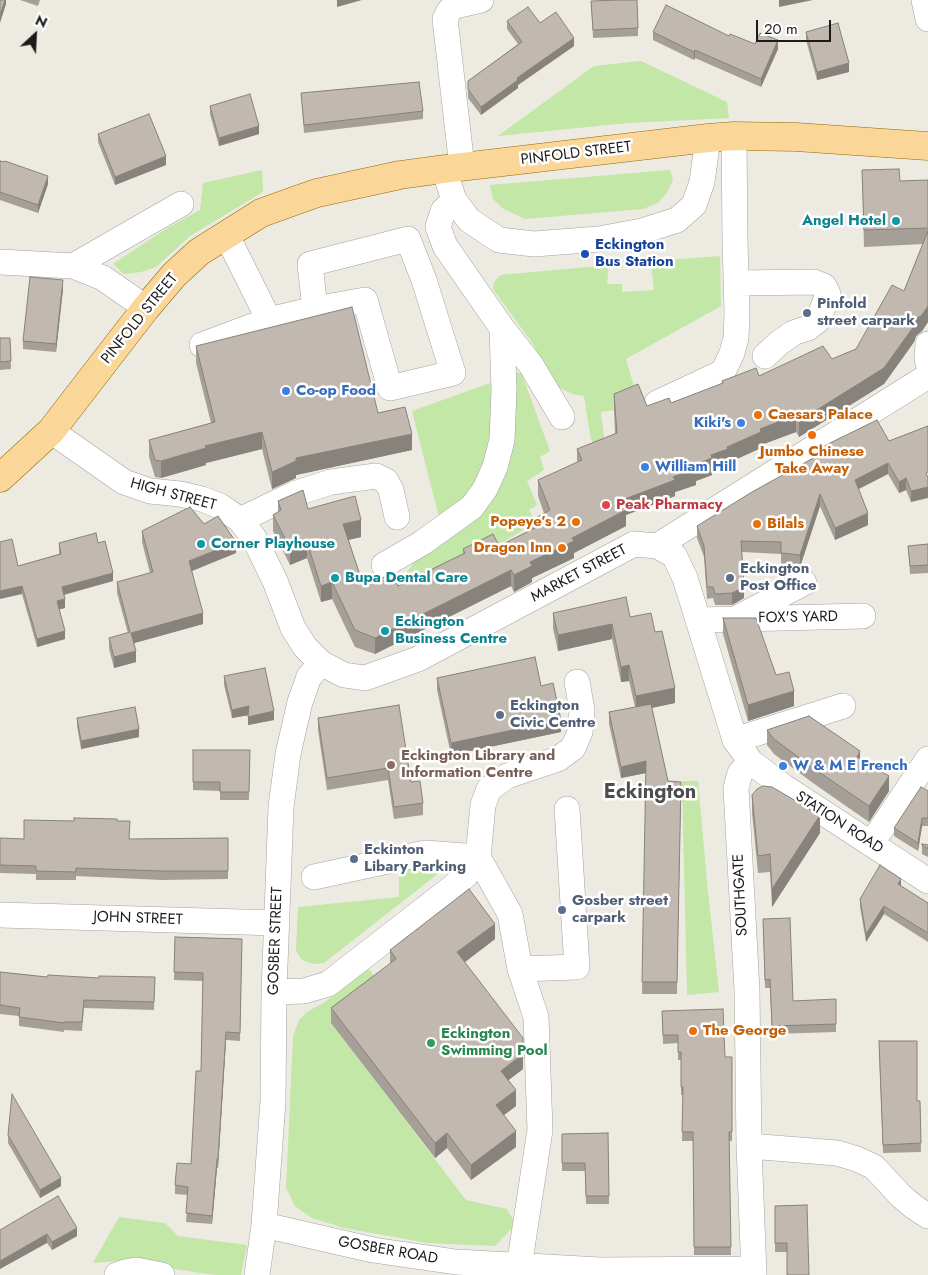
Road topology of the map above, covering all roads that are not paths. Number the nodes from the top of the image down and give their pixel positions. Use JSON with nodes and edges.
{"nodes":[{"id":1,"x":481,"y":0,"type":"edge"},
{"id":2,"x":924,"y":0,"type":"edge"},
{"id":3,"x":928,"y":19,"type":"edge"},
{"id":4,"x":721,"y":137,"type":"junction"},
{"id":5,"x":928,"y":146,"type":"edge"},
{"id":6,"x":453,"y":168,"type":"junction"},
{"id":7,"x":454,"y":200,"type":"junction"},
{"id":8,"x":181,"y":204,"type":"dead end"},
{"id":9,"x":226,"y":234,"type":"junction"},
{"id":10,"x":0,"y":262,"type":"edge"},
{"id":11,"x":73,"y":266,"type":"junction"},
{"id":12,"x":737,"y":283,"type":"junction"},
{"id":13,"x":146,"y":308,"type":"junction"},
{"id":14,"x":315,"y":309,"type":"junction"},
{"id":15,"x":269,"y":320,"type":"junction"},
{"id":16,"x":502,"y":328,"type":"junction"},
{"id":17,"x":928,"y":344,"type":"edge"},
{"id":18,"x":202,"y":345,"type":"edge"},
{"id":19,"x":766,"y":356,"type":"dead end"},
{"id":20,"x":928,"y":363,"type":"edge"},
{"id":21,"x":928,"y":376,"type":"edge"},
{"id":22,"x":657,"y":402,"type":"edge"},
{"id":23,"x":562,"y":417,"type":"dead end"},
{"id":24,"x":51,"y":431,"type":"junction"},
{"id":25,"x":0,"y":478,"type":"edge"},
{"id":26,"x":397,"y":518,"type":"dead end"},
{"id":27,"x":240,"y":520,"type":"junction"},
{"id":28,"x":657,"y":546,"type":"junction"},
{"id":29,"x":384,"y":564,"type":"dead end"},
{"id":30,"x":804,"y":583,"type":"dead end"},
{"id":31,"x":862,"y":616,"type":"dead end"},
{"id":32,"x":734,"y":619,"type":"junction"},
{"id":33,"x":699,"y":620,"type":"junction"},
{"id":34,"x":320,"y":663,"type":"junction"},
{"id":35,"x":577,"y":682,"type":"dead end"},
{"id":36,"x":843,"y":706,"type":"dead end"},
{"id":37,"x":735,"y":740,"type":"junction"},
{"id":38,"x":928,"y":759,"type":"edge"},
{"id":39,"x":751,"y":762,"type":"junction"},
{"id":40,"x":567,"y":809,"type":"dead end"},
{"id":41,"x":871,"y":844,"type":"junction"},
{"id":42,"x":478,"y":857,"type":"junction"},
{"id":43,"x":314,"y":877,"type":"dead end"},
{"id":44,"x":928,"y":881,"type":"edge"},
{"id":45,"x":0,"y":916,"type":"edge"},
{"id":46,"x":277,"y":923,"type":"junction"},
{"id":47,"x":520,"y":969,"type":"junction"},
{"id":48,"x":274,"y":992,"type":"junction"},
{"id":49,"x":749,"y":1146,"type":"junction"},
{"id":50,"x":928,"y":1216,"type":"edge"},
{"id":51,"x":264,"y":1226,"type":"junction"},
{"id":52,"x":519,"y":1267,"type":"junction"},
{"id":53,"x":455,"y":1269,"type":"edge"},
{"id":54,"x":754,"y":1272,"type":"edge"},
{"id":55,"x":117,"y":1275,"type":"edge"},
{"id":56,"x":162,"y":1275,"type":"edge"},
{"id":57,"x":257,"y":1275,"type":"edge"}],
"edges":[{"from":1,"to":6,"type":"street"},
{"from":2,"to":3,"type":"street"},
{"from":4,"to":5,"type":"main road","name":"PINFOLD STREET"},
{"from":4,"to":6,"type":"main road","name":"PINFOLD STREET"},
{"from":4,"to":7,"type":"street"},
{"from":4,"to":12,"type":"street"},
{"from":6,"to":7,"type":"street"},
{"from":6,"to":9,"type":"main road","name":"PINFOLD STREET"},
{"from":7,"to":16,"type":"street"},
{"from":8,"to":11,"type":"street"},
{"from":9,"to":13,"type":"main road","name":"PINFOLD STREET"},
{"from":9,"to":15,"type":"street"},
{"from":10,"to":11,"type":"street"},
{"from":11,"to":13,"type":"street"},
{"from":12,"to":19,"type":"street"},
{"from":12,"to":22,"type":"street"},
{"from":13,"to":24,"type":"main road","name":"PINFOLD STREET"},
{"from":14,"to":14,"type":"street"},
{"from":14,"to":15,"type":"street"},
{"from":15,"to":18,"type":"street"},
{"from":16,"to":23,"type":"street"},
{"from":16,"to":29,"type":"street"},
{"from":17,"to":20,"type":"street"},
{"from":21,"to":28,"type":"street"},
{"from":24,"to":25,"type":"main road"},
{"from":24,"to":27,"type":"street","name":"HIGH STREET"},
{"from":26,"to":27,"type":"street"},
{"from":27,"to":34,"type":"street","name":"HIGH STREET"},
{"from":28,"to":33,"type":"street"},
{"from":28,"to":34,"type":"street","name":"MARKET STREET"},
{"from":30,"to":32,"type":"street","name":"FOX'S YARD"},
{"from":31,"to":32,"type":"street","name":"FOX'S YARD"},
{"from":32,"to":33,"type":"street","name":"FOX'S YARD"},
{"from":33,"to":37,"type":"street"},
{"from":34,"to":46,"type":"street","name":"GOSBER STREET"},
{"from":35,"to":42,"type":"street"},
{"from":36,"to":37,"type":"street"},
{"from":37,"to":39,"type":"street"},
{"from":38,"to":41,"type":"street"},
{"from":39,"to":41,"type":"street","name":"STATION ROAD"},
{"from":39,"to":49,"type":"street","name":"SOUTHGATE"},
{"from":40,"to":47,"type":"street"},
{"from":41,"to":44,"type":"street","name":"STATION ROAD"},
{"from":42,"to":43,"type":"street"},
{"from":42,"to":47,"type":"street"},
{"from":42,"to":48,"type":"street"},
{"from":45,"to":46,"type":"street","name":"JOHN STREET"},
{"from":46,"to":48,"type":"street","name":"GOSBER STREET"},
{"from":47,"to":52,"type":"street"},
{"from":48,"to":51,"type":"street","name":"GOSBER STREET"},
{"from":49,"to":50,"type":"street"},
{"from":49,"to":54,"type":"street","name":"SOUTHGATE"},
{"from":51,"to":53,"type":"street","name":"GOSBER ROAD"},
{"from":51,"to":57,"type":"street","name":"GOSBER STREET"},
{"from":52,"to":53,"type":"street","name":"GOSBER ROAD"},
{"from":52,"to":54,"type":"street","name":"GOSBER ROAD"},
{"from":55,"to":56,"type":"street"}]}
